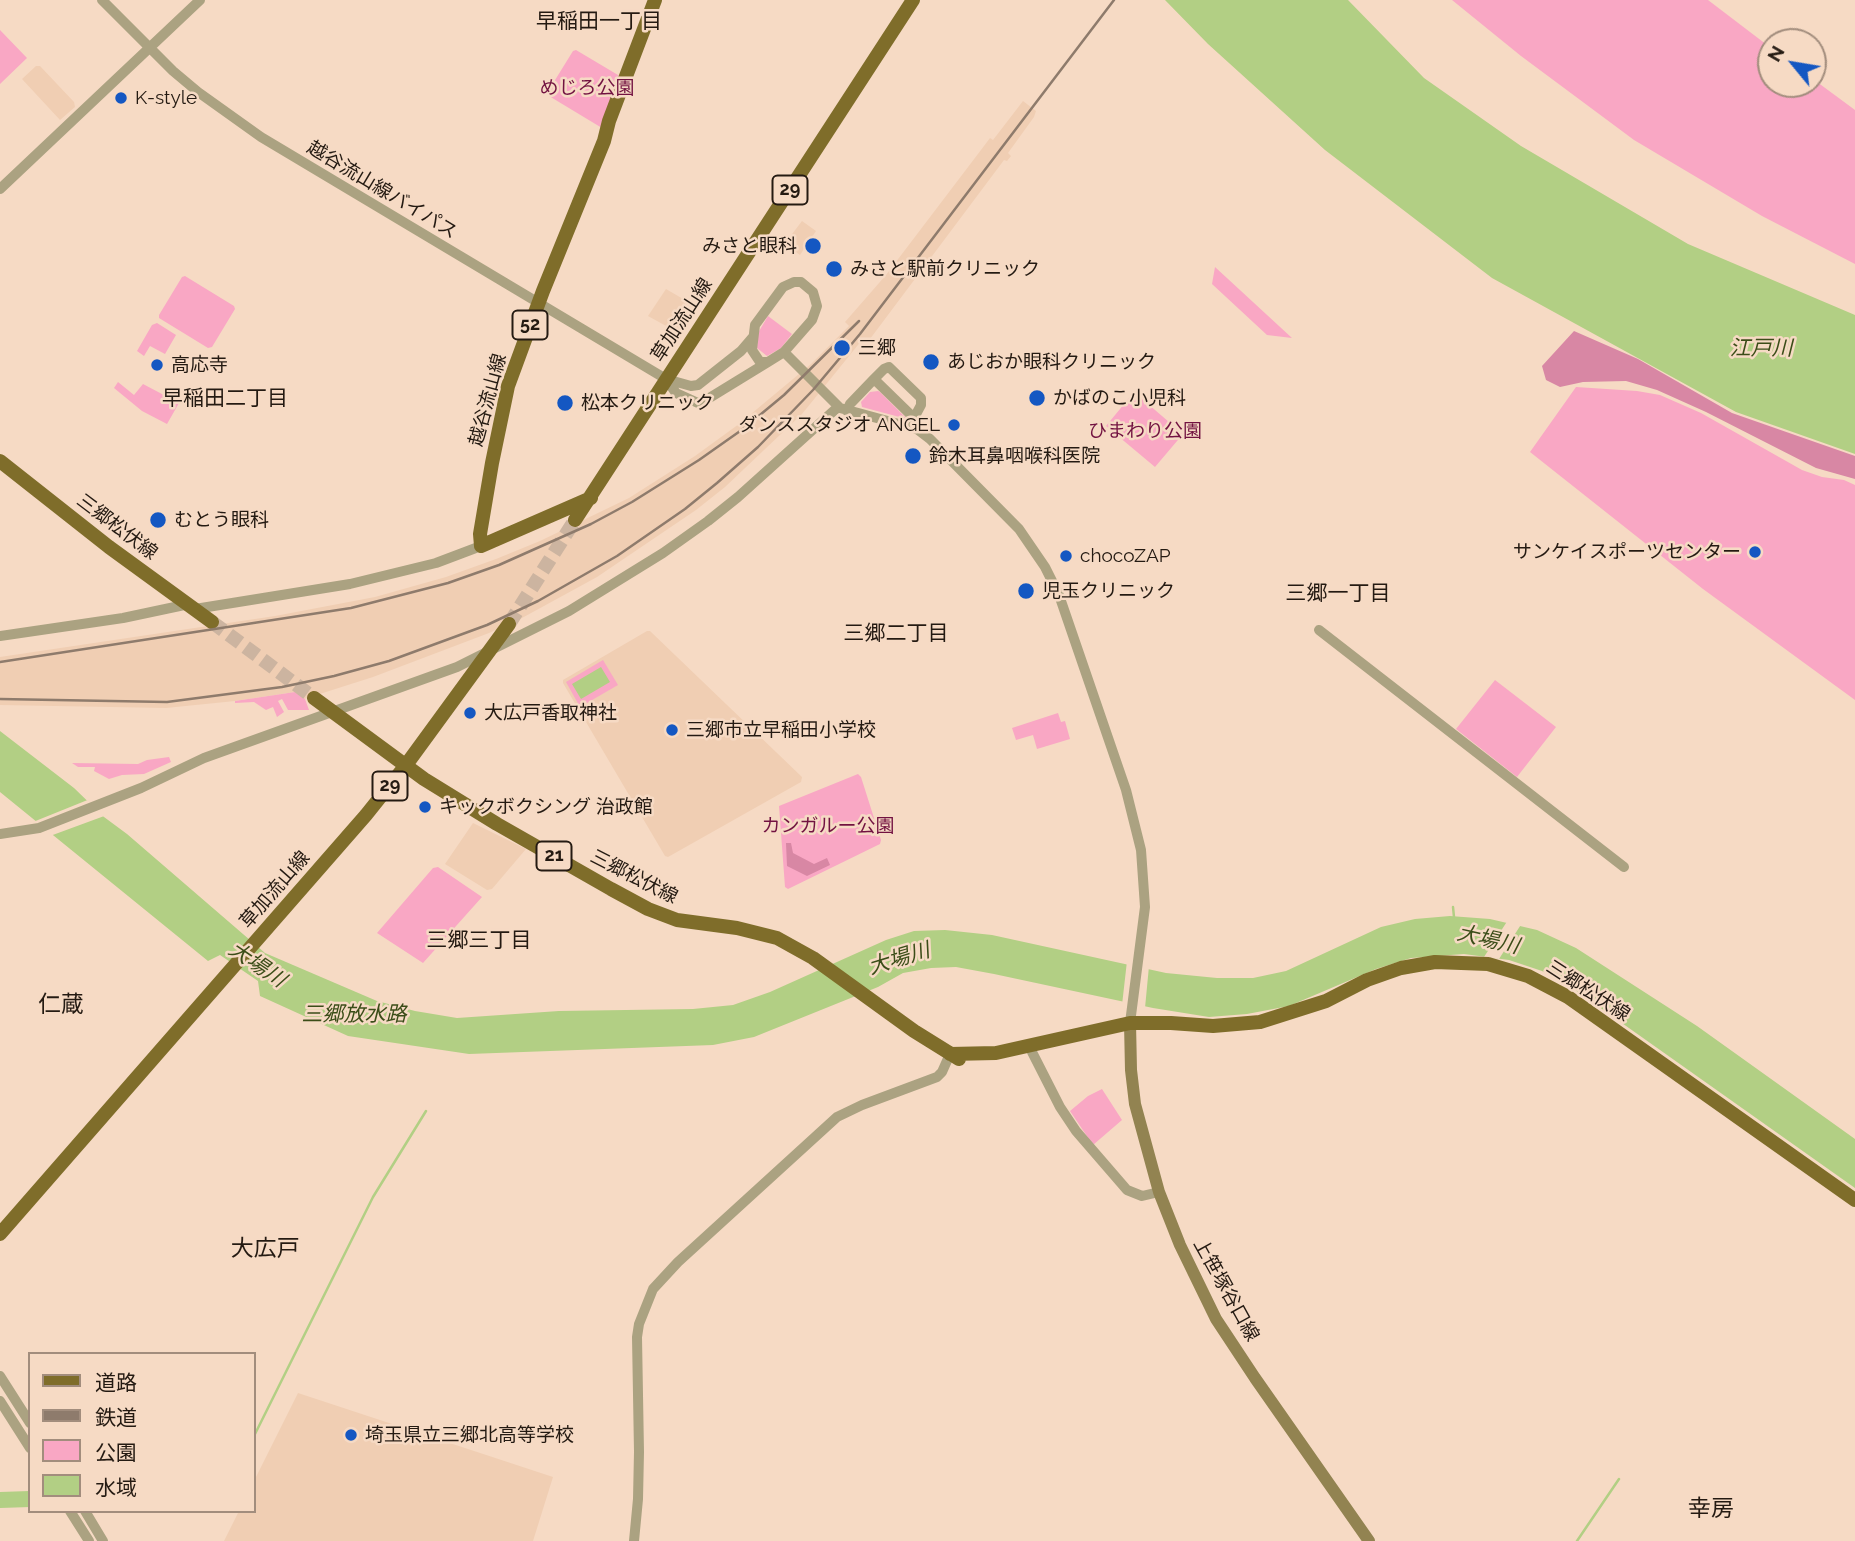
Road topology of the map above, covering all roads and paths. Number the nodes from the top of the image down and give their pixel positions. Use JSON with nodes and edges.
{"nodes":[{"id":1,"x":102,"y":0,"type":"edge"},
{"id":2,"x":200,"y":0,"type":"edge"},
{"id":3,"x":655,"y":0,"type":"edge"},
{"id":4,"x":913,"y":0,"type":"edge"},
{"id":5,"x":149,"y":49,"type":"junction"},
{"id":6,"x":0,"y":189,"type":"edge"},
{"id":7,"x":538,"y":305,"type":"junction"},
{"id":8,"x":753,"y":337,"type":"junction"},
{"id":9,"x":784,"y":352,"type":"junction"},
{"id":10,"x":768,"y":362,"type":"junction"},
{"id":11,"x":666,"y":379,"type":"junction"},
{"id":12,"x":874,"y":379,"type":"junction"},
{"id":13,"x":842,"y":409,"type":"junction"},
{"id":14,"x":916,"y":424,"type":"junction"},
{"id":15,"x":0,"y":461,"type":"edge"},
{"id":16,"x":591,"y":498,"type":"junction"},
{"id":17,"x":575,"y":520,"type":"tunnel mouth"},
{"id":18,"x":481,"y":547,"type":"junction"},
{"id":19,"x":192,"y":606,"type":"junction"},
{"id":20,"x":212,"y":622,"type":"tunnel mouth"},
{"id":21,"x":509,"y":624,"type":"tunnel mouth"},
{"id":22,"x":1319,"y":630,"type":"dead end"},
{"id":23,"x":0,"y":636,"type":"edge"},
{"id":24,"x":491,"y":650,"type":"junction"},
{"id":25,"x":314,"y":698,"type":"tunnel mouth"},
{"id":26,"x":332,"y":712,"type":"junction"},
{"id":27,"x":406,"y":765,"type":"junction"},
{"id":28,"x":0,"y":834,"type":"edge"},
{"id":29,"x":1624,"y":867,"type":"dead end"},
{"id":30,"x":1130,"y":1023,"type":"junction"},
{"id":31,"x":1094,"y":1031,"type":"junction"},
{"id":32,"x":1032,"y":1052,"type":"junction"},
{"id":33,"x":950,"y":1054,"type":"junction"},
{"id":34,"x":1159,"y":1192,"type":"junction"},
{"id":35,"x":1855,"y":1200,"type":"edge"},
{"id":36,"x":0,"y":1234,"type":"edge"},
{"id":37,"x":0,"y":1376,"type":"edge"},
{"id":38,"x":0,"y":1401,"type":"edge"},
{"id":39,"x":28,"y":1420,"type":"edge"},
{"id":40,"x":28,"y":1445,"type":"edge"},
{"id":41,"x":71,"y":1513,"type":"edge"},
{"id":42,"x":86,"y":1513,"type":"edge"},
{"id":43,"x":89,"y":1541,"type":"edge"},
{"id":44,"x":103,"y":1541,"type":"edge"},
{"id":45,"x":634,"y":1541,"type":"edge"},
{"id":46,"x":1369,"y":1541,"type":"edge"}],
"edges":[{"from":1,"to":5,"type":"street","name":"越谷流山線バイパス"},
{"from":2,"to":5,"type":"street"},
{"from":3,"to":7,"type":"main road","name":"越谷流山線","number":"52"},
{"from":4,"to":11,"type":"main road","name":"草加流山線","number":"29"},
{"from":5,"to":6,"type":"street"},
{"from":5,"to":7,"type":"street","name":"越谷流山線バイパス"},
{"from":7,"to":11,"type":"street","name":"越谷流山線バイパス"},
{"from":7,"to":18,"type":"main road","name":"越谷流山線","number":"52"},
{"from":8,"to":9,"type":"street"},
{"from":8,"to":10,"type":"street"},
{"from":8,"to":11,"type":"street"},
{"from":9,"to":10,"type":"street"},
{"from":9,"to":13,"type":"street"},
{"from":10,"to":11,"type":"street"},
{"from":11,"to":16,"type":"main road","name":"草加流山線","number":"29"},
{"from":12,"to":13,"type":"street"},
{"from":12,"to":14,"type":"street"},
{"from":12,"to":14,"type":"street"},
{"from":13,"to":14,"type":"street"},
{"from":13,"to":24,"type":"street"},
{"from":14,"to":30,"type":"street"},
{"from":15,"to":19,"type":"main road","name":"三郷松伏線"},
{"from":16,"to":17,"type":"main road","name":"草加流山線","number":"29"},
{"from":16,"to":18,"type":"main road"},
{"from":18,"to":19,"type":"street"},
{"from":19,"to":20,"type":"main road","name":"三郷松伏線"},
{"from":19,"to":23,"type":"street"},
{"from":21,"to":24,"type":"main road","name":"草加流山線","number":"29"},
{"from":22,"to":29,"type":"street"},
{"from":24,"to":26,"type":"street"},
{"from":24,"to":27,"type":"main road","name":"草加流山線","number":"29"},
{"from":25,"to":26,"type":"main road","name":"三郷松伏線","number":"21"},
{"from":26,"to":27,"type":"main road","name":"三郷松伏線","number":"21"},
{"from":26,"to":28,"type":"street"},
{"from":27,"to":33,"type":"main road","name":"三郷松伏線","number":"21"},
{"from":27,"to":36,"type":"main road","name":"草加流山線","number":"29"},
{"from":30,"to":31,"type":"main road","name":"三郷松伏線","number":"21"},
{"from":30,"to":34,"type":"main road","name":"上笹塚谷口線"},
{"from":30,"to":35,"type":"main road","name":"三郷松伏線","number":"21"},
{"from":31,"to":32,"type":"main road","name":"三郷松伏線","number":"21"},
{"from":31,"to":33,"type":"main road","name":"三郷松伏線","number":"21"},
{"from":32,"to":33,"type":"main road","name":"三郷松伏線","number":"21"},
{"from":32,"to":34,"type":"street"},
{"from":33,"to":45,"type":"street"},
{"from":34,"to":46,"type":"main road","name":"上笹塚谷口線"},
{"from":37,"to":39,"type":"street"},
{"from":38,"to":40,"type":"street"},
{"from":41,"to":43,"type":"street"},
{"from":42,"to":44,"type":"street"}]}
